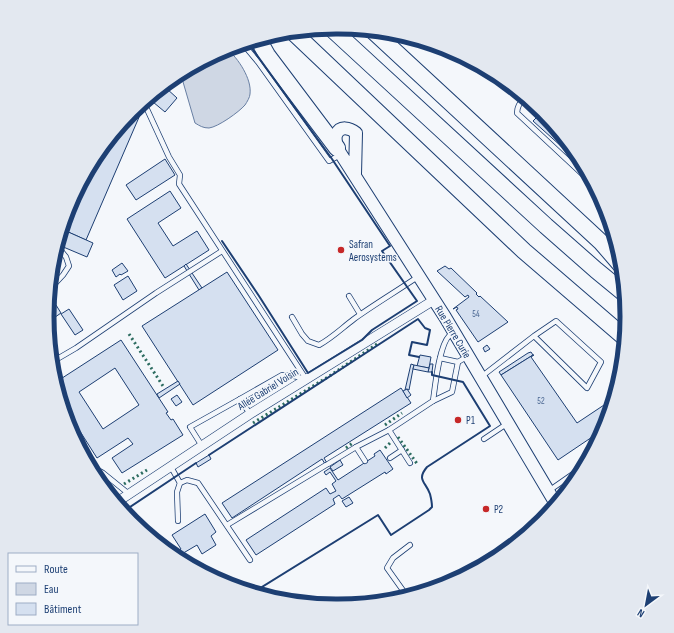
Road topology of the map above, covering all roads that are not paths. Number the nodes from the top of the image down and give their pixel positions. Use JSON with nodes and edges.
{"nodes":[{"id":1,"x":338,"y":34,"type":"edge"},
{"id":2,"x":298,"y":36,"type":"edge"},
{"id":3,"x":379,"y":37,"type":"edge"},
{"id":4,"x":261,"y":45,"type":"edge"},
{"id":5,"x":246,"y":49,"type":"edge"},
{"id":6,"x":521,"y":102,"type":"edge"},
{"id":7,"x":147,"y":108,"type":"edge"},
{"id":8,"x":339,"y":151,"type":"junction"},
{"id":9,"x":580,"y":171,"type":"edge"},
{"id":10,"x":354,"y":174,"type":"junction"},
{"id":11,"x":602,"y":243,"type":"junction"},
{"id":12,"x":612,"y":250,"type":"edge"},
{"id":13,"x":222,"y":251,"type":"junction"},
{"id":14,"x":62,"y":252,"type":"edge"},
{"id":15,"x":613,"y":255,"type":"edge"},
{"id":16,"x":419,"y":276,"type":"junction"},
{"id":17,"x":57,"y":282,"type":"edge"},
{"id":18,"x":618,"y":288,"type":"edge"},
{"id":19,"x":349,"y":296,"type":"dead end"},
{"id":20,"x":434,"y":300,"type":"junction"},
{"id":21,"x":360,"y":314,"type":"junction"},
{"id":22,"x":292,"y":317,"type":"dead end"},
{"id":23,"x":454,"y":333,"type":"junction"},
{"id":24,"x":619,"y":333,"type":"edge"},
{"id":25,"x":534,"y":336,"type":"junction"},
{"id":26,"x":58,"y":358,"type":"edge"},
{"id":27,"x":440,"y":358,"type":"junction"},
{"id":28,"x":463,"y":359,"type":"junction"},
{"id":29,"x":481,"y":377,"type":"junction"},
{"id":30,"x":306,"y":379,"type":"junction"},
{"id":31,"x":240,"y":399,"type":"junction"},
{"id":32,"x":433,"y":401,"type":"junction"},
{"id":33,"x":250,"y":414,"type":"junction"},
{"id":34,"x":508,"y":423,"type":"junction"},
{"id":35,"x":389,"y":430,"type":"junction"},
{"id":36,"x":484,"y":438,"type":"dead end"},
{"id":37,"x":202,"y":446,"type":"junction"},
{"id":38,"x":356,"y":447,"type":"junction"},
{"id":39,"x":402,"y":450,"type":"junction"},
{"id":40,"x":390,"y":458,"type":"dead end"},
{"id":41,"x":365,"y":461,"type":"dead end"},
{"id":42,"x":410,"y":463,"type":"dead end"},
{"id":43,"x":171,"y":466,"type":"junction"},
{"id":44,"x":103,"y":474,"type":"edge"},
{"id":45,"x":570,"y":476,"type":"edge"},
{"id":46,"x":180,"y":483,"type":"junction"},
{"id":47,"x":548,"y":491,"type":"junction"},
{"id":48,"x":129,"y":494,"type":"junction"},
{"id":49,"x":553,"y":498,"type":"edge"},
{"id":50,"x":122,"y":499,"type":"edge"},
{"id":51,"x":178,"y":521,"type":"dead end"},
{"id":52,"x":227,"y":525,"type":"junction"},
{"id":53,"x":410,"y":545,"type":"dead end"},
{"id":54,"x":250,"y":560,"type":"dead end"},
{"id":55,"x":403,"y":591,"type":"edge"}],
"edges":[{"from":1,"to":18,"type":"highway"},
{"from":2,"to":24,"type":"highway"},
{"from":3,"to":11,"type":"highway"},
{"from":4,"to":8,"type":"highway"},
{"from":5,"to":8,"type":"lane"},
{"from":6,"to":9,"type":"lane"},
{"from":7,"to":13,"type":"lane"},
{"from":8,"to":10,"type":"street","name":"Rue Pierre Curie"},
{"from":8,"to":10,"type":"street"},
{"from":10,"to":16,"type":"street","name":"Rue Pierre Curie"},
{"from":11,"to":12,"type":"highway"},
{"from":11,"to":15,"type":"highway"},
{"from":13,"to":26,"type":"lane"},
{"from":13,"to":30,"type":"lane"},
{"from":14,"to":17,"type":"lane"},
{"from":16,"to":20,"type":"street","name":"Rue Pierre Curie"},
{"from":16,"to":21,"type":"lane"},
{"from":19,"to":21,"type":"lane"},
{"from":20,"to":23,"type":"street","name":"Rue Pierre Curie"},
{"from":20,"to":30,"type":"street","name":"Allée Gabriel Voisin"},
{"from":21,"to":22,"type":"lane"},
{"from":23,"to":27,"type":"lane"},
{"from":23,"to":28,"type":"street","name":"Rue Pierre Curie"},
{"from":25,"to":25,"type":"lane"},
{"from":25,"to":29,"type":"lane"},
{"from":27,"to":28,"type":"lane"},
{"from":27,"to":32,"type":"lane"},
{"from":28,"to":29,"type":"street","name":"Rue Pierre Curie"},
{"from":28,"to":32,"type":"lane"},
{"from":29,"to":34,"type":"street","name":"Rue Pierre Curie"},
{"from":30,"to":31,"type":"lane"},
{"from":30,"to":33,"type":"street","name":"Allée Gabriel Voisin"},
{"from":31,"to":33,"type":"lane"},
{"from":31,"to":37,"type":"lane"},
{"from":32,"to":35,"type":"lane"},
{"from":33,"to":37,"type":"street","name":"Allée Gabriel Voisin"},
{"from":34,"to":36,"type":"lane"},
{"from":34,"to":47,"type":"street","name":"Rue Pierre Curie"},
{"from":35,"to":38,"type":"lane"},
{"from":35,"to":39,"type":"lane"},
{"from":37,"to":43,"type":"street","name":"Allée Gabriel Voisin"},
{"from":38,"to":41,"type":"lane"},
{"from":38,"to":52,"type":"lane"},
{"from":39,"to":40,"type":"lane"},
{"from":39,"to":42,"type":"lane"},
{"from":43,"to":46,"type":"lane"},
{"from":43,"to":48,"type":"street","name":"Allée Gabriel Voisin"},
{"from":44,"to":48,"type":"lane"},
{"from":45,"to":47,"type":"lane"},
{"from":46,"to":51,"type":"lane"},
{"from":46,"to":52,"type":"lane"},
{"from":47,"to":49,"type":"street","name":"Rue Pierre Curie"},
{"from":48,"to":50,"type":"street","name":"Allée Gabriel Voisin"},
{"from":52,"to":54,"type":"lane"},
{"from":53,"to":55,"type":"lane"}]}
